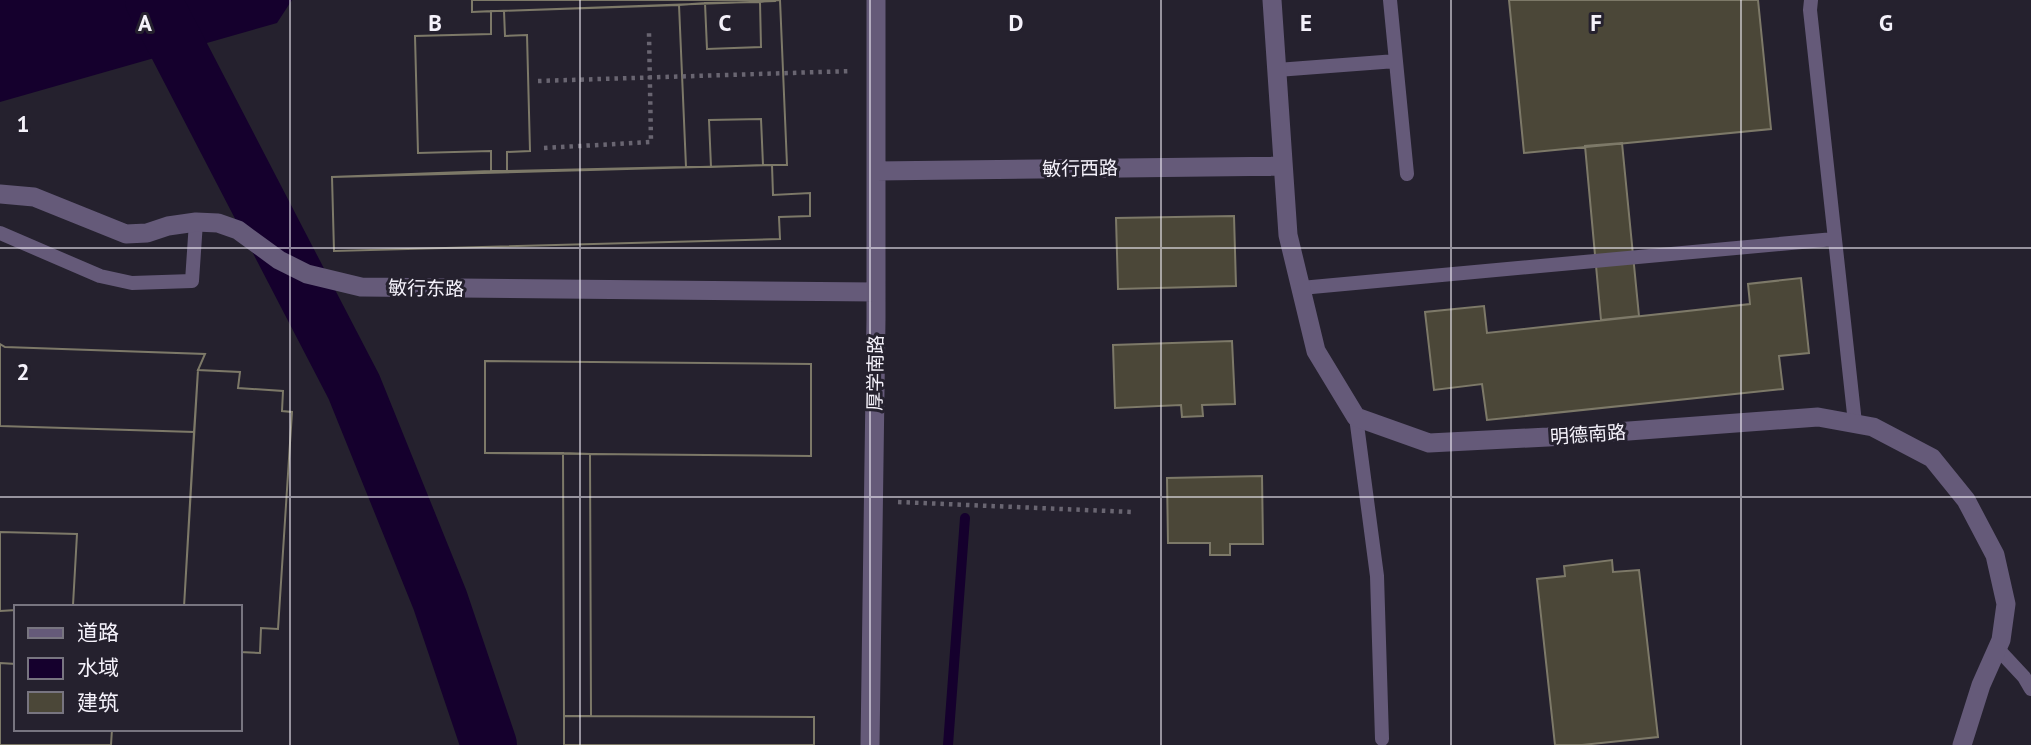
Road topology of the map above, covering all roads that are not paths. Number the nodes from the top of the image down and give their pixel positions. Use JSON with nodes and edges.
{"nodes":[{"id":1,"x":876,"y":0,"type":"edge"},
{"id":2,"x":1272,"y":0,"type":"edge"},
{"id":3,"x":1390,"y":0,"type":"edge"},
{"id":4,"x":1811,"y":0,"type":"edge"},
{"id":5,"x":1396,"y":61,"type":"junction"},
{"id":6,"x":1277,"y":70,"type":"junction"},
{"id":7,"x":1283,"y":166,"type":"junction"},
{"id":8,"x":876,"y":171,"type":"junction"},
{"id":9,"x":1407,"y":174,"type":"dead end"},
{"id":10,"x":0,"y":194,"type":"edge"},
{"id":11,"x":197,"y":222,"type":"junction"},
{"id":12,"x":0,"y":233,"type":"edge"},
{"id":13,"x":1834,"y":239,"type":"junction"},
{"id":14,"x":1301,"y":288,"type":"junction"},
{"id":15,"x":876,"y":292,"type":"junction"},
{"id":16,"x":1356,"y":417,"type":"junction"},
{"id":17,"x":1855,"y":424,"type":"junction"},
{"id":18,"x":1997,"y":648,"type":"junction"},
{"id":19,"x":2031,"y":689,"type":"edge"},
{"id":20,"x":1382,"y":739,"type":"dead end"},
{"id":21,"x":870,"y":745,"type":"edge"},
{"id":22,"x":1962,"y":745,"type":"edge"}],
"edges":[{"from":1,"to":8,"type":"street","name":"厚学南路"},
{"from":2,"to":6,"type":"street"},
{"from":3,"to":5,"type":"lane"},
{"from":4,"to":13,"type":"lane"},
{"from":5,"to":6,"type":"lane"},
{"from":5,"to":9,"type":"lane"},
{"from":6,"to":7,"type":"street"},
{"from":7,"to":8,"type":"street","name":"敏行西路"},
{"from":7,"to":14,"type":"street"},
{"from":8,"to":15,"type":"street","name":"厚学南路"},
{"from":10,"to":11,"type":"street","name":"敏行东路"},
{"from":11,"to":12,"type":"lane"},
{"from":11,"to":15,"type":"street","name":"敏行东路"},
{"from":13,"to":14,"type":"lane"},
{"from":13,"to":17,"type":"lane"},
{"from":14,"to":16,"type":"street"},
{"from":15,"to":21,"type":"street","name":"厚学南路"},
{"from":16,"to":17,"type":"street","name":"明德南路"},
{"from":16,"to":20,"type":"lane"},
{"from":17,"to":18,"type":"street","name":"明德南路"},
{"from":18,"to":19,"type":"lane"},
{"from":18,"to":22,"type":"street","name":"明德南路"}]}
